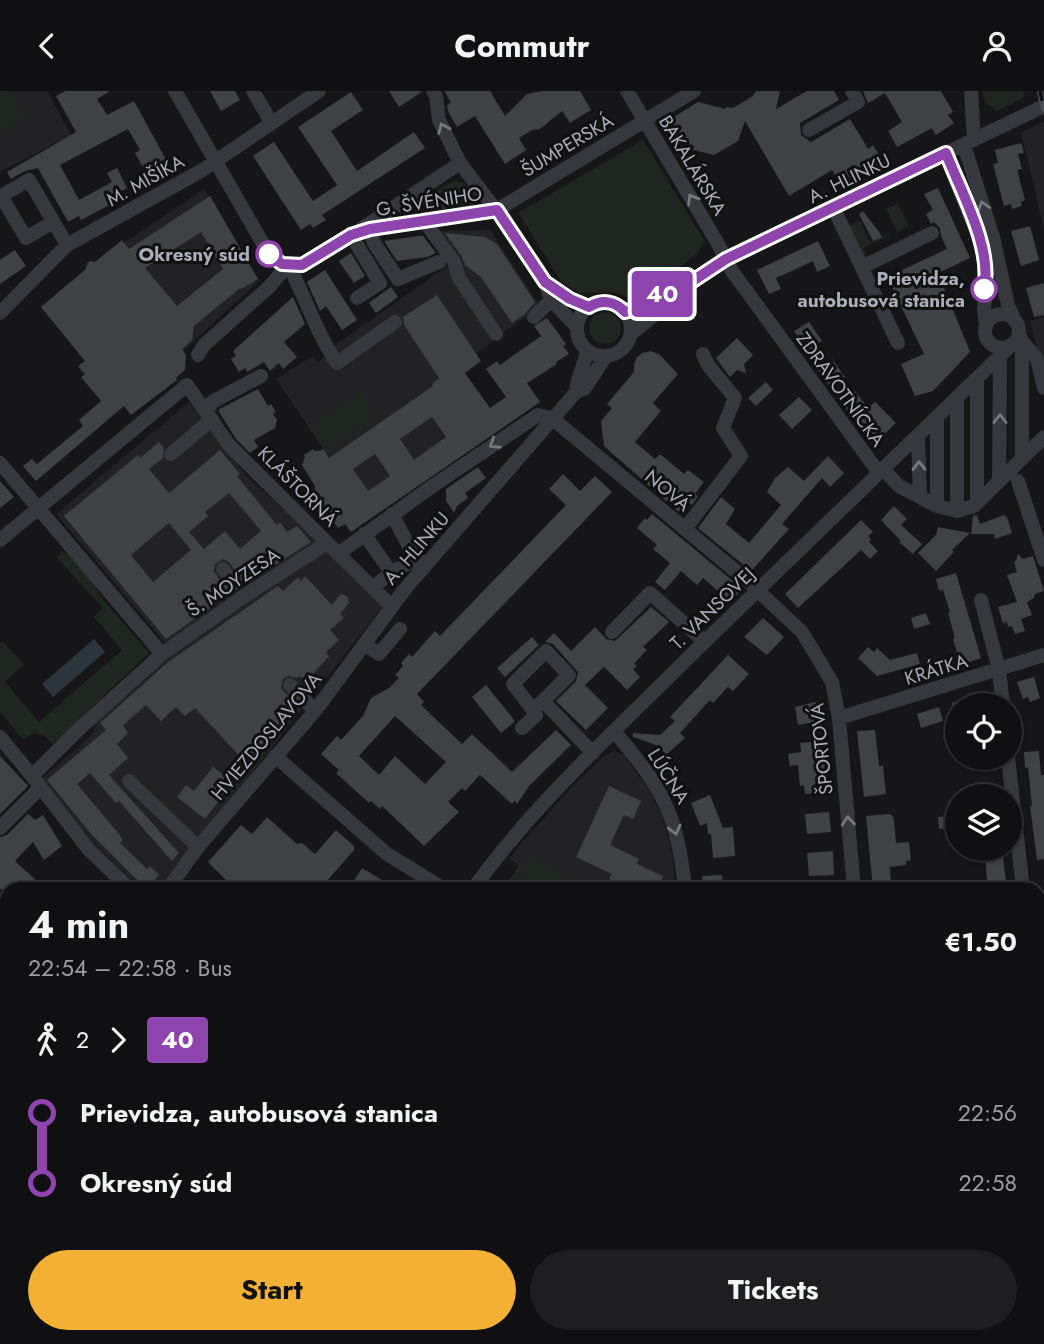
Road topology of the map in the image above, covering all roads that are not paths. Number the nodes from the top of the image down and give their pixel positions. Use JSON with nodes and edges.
{"nodes":[{"id":1,"x":174,"y":91,"type":"edge"},
{"id":2,"x":253,"y":91,"type":"edge"},
{"id":3,"x":319,"y":91,"type":"edge"},
{"id":4,"x":433,"y":91,"type":"edge"},
{"id":5,"x":627,"y":91,"type":"edge"},
{"id":6,"x":694,"y":91,"type":"edge"},
{"id":7,"x":852,"y":91,"type":"edge"},
{"id":8,"x":971,"y":91,"type":"edge"},
{"id":9,"x":1044,"y":107,"type":"edge"},
{"id":10,"x":645,"y":121,"type":"junction"},
{"id":11,"x":271,"y":122,"type":"junction"},
{"id":12,"x":810,"y":130,"type":"dead end"},
{"id":13,"x":969,"y":142,"type":"junction"},
{"id":14,"x":946,"y":153,"type":"junction"},
{"id":15,"x":215,"y":161,"type":"junction"},
{"id":16,"x":460,"y":163,"type":"junction"},
{"id":17,"x":833,"y":207,"type":"junction"},
{"id":18,"x":497,"y":210,"type":"junction"},
{"id":19,"x":54,"y":222,"type":"dead end"},
{"id":20,"x":425,"y":222,"type":"junction"},
{"id":21,"x":370,"y":229,"type":"junction"},
{"id":22,"x":932,"y":233,"type":"dead end"},
{"id":23,"x":351,"y":235,"type":"junction"},
{"id":24,"x":66,"y":245,"type":"junction"},
{"id":25,"x":726,"y":259,"type":"junction"},
{"id":26,"x":439,"y":262,"type":"dead end"},
{"id":27,"x":288,"y":265,"type":"junction"},
{"id":28,"x":862,"y":267,"type":"junction"},
{"id":29,"x":545,"y":282,"type":"junction"},
{"id":30,"x":676,"y":292,"type":"junction"},
{"id":31,"x":357,"y":298,"type":"dead end"},
{"id":32,"x":551,"y":300,"type":"junction"},
{"id":33,"x":589,"y":307,"type":"junction"},
{"id":34,"x":625,"y":312,"type":"junction"},
{"id":35,"x":0,"y":313,"type":"edge"},
{"id":36,"x":534,"y":317,"type":"dead end"},
{"id":37,"x":1014,"y":319,"type":"junction"},
{"id":38,"x":395,"y":322,"type":"dead end"},
{"id":39,"x":577,"y":327,"type":"junction"},
{"id":40,"x":986,"y":327,"type":"junction"},
{"id":41,"x":496,"y":334,"type":"dead end"},
{"id":42,"x":631,"y":334,"type":"junction"},
{"id":43,"x":1017,"y":341,"type":"junction"},
{"id":44,"x":898,"y":343,"type":"dead end"},
{"id":45,"x":991,"y":343,"type":"junction"},
{"id":46,"x":587,"y":350,"type":"junction"},
{"id":47,"x":703,"y":354,"type":"dead end"},
{"id":48,"x":198,"y":355,"type":"dead end"},
{"id":49,"x":606,"y":356,"type":"junction"},
{"id":50,"x":995,"y":361,"type":"junction"},
{"id":51,"x":261,"y":376,"type":"dead end"},
{"id":52,"x":977,"y":378,"type":"junction"},
{"id":53,"x":1044,"y":388,"type":"edge"},
{"id":54,"x":576,"y":392,"type":"junction"},
{"id":55,"x":957,"y":397,"type":"junction"},
{"id":56,"x":208,"y":413,"type":"junction"},
{"id":57,"x":937,"y":417,"type":"junction"},
{"id":58,"x":553,"y":419,"type":"junction"},
{"id":59,"x":918,"y":435,"type":"junction"},
{"id":60,"x":1044,"y":437,"type":"edge"},
{"id":61,"x":171,"y":454,"type":"dead end"},
{"id":62,"x":1022,"y":459,"type":"junction"},
{"id":63,"x":0,"y":463,"type":"edge"},
{"id":64,"x":881,"y":471,"type":"junction"},
{"id":65,"x":999,"y":481,"type":"junction"},
{"id":66,"x":1018,"y":481,"type":"dead end"},
{"id":67,"x":920,"y":497,"type":"junction"},
{"id":68,"x":978,"y":503,"type":"junction"},
{"id":69,"x":40,"y":505,"type":"junction"},
{"id":70,"x":937,"y":506,"type":"junction"},
{"id":71,"x":957,"y":511,"type":"junction"},
{"id":72,"x":392,"y":514,"type":"junction"},
{"id":73,"x":685,"y":529,"type":"junction"},
{"id":74,"x":365,"y":534,"type":"junction"},
{"id":75,"x":0,"y":540,"type":"edge"},
{"id":76,"x":332,"y":548,"type":"junction"},
{"id":77,"x":1044,"y":560,"type":"edge"},
{"id":78,"x":421,"y":561,"type":"junction"},
{"id":79,"x":387,"y":565,"type":"dead end"},
{"id":80,"x":373,"y":588,"type":"junction"},
{"id":81,"x":758,"y":590,"type":"junction"},
{"id":82,"x":981,"y":600,"type":"dead end"},
{"id":83,"x":391,"y":606,"type":"junction"},
{"id":84,"x":400,"y":629,"type":"dead end"},
{"id":85,"x":612,"y":632,"type":"dead end"},
{"id":86,"x":705,"y":642,"type":"junction"},
{"id":87,"x":364,"y":644,"type":"junction"},
{"id":88,"x":162,"y":654,"type":"junction"},
{"id":89,"x":1044,"y":655,"type":"edge"},
{"id":90,"x":999,"y":670,"type":"junction"},
{"id":91,"x":290,"y":685,"type":"dead end"},
{"id":92,"x":1002,"y":693,"type":"edge"},
{"id":93,"x":315,"y":711,"type":"junction"},
{"id":94,"x":839,"y":718,"type":"junction"},
{"id":95,"x":522,"y":728,"type":"dead end"},
{"id":96,"x":614,"y":731,"type":"junction"},
{"id":97,"x":0,"y":737,"type":"edge"},
{"id":98,"x":593,"y":753,"type":"junction"},
{"id":99,"x":275,"y":756,"type":"junction"},
{"id":100,"x":1009,"y":770,"type":"edge"},
{"id":101,"x":129,"y":781,"type":"dead end"},
{"id":102,"x":37,"y":782,"type":"junction"},
{"id":103,"x":0,"y":828,"type":"edge"},
{"id":104,"x":198,"y":848,"type":"junction"},
{"id":105,"x":123,"y":882,"type":"edge"},
{"id":106,"x":173,"y":882,"type":"edge"},
{"id":107,"x":433,"y":882,"type":"edge"},
{"id":108,"x":478,"y":882,"type":"edge"},
{"id":109,"x":684,"y":882,"type":"edge"},
{"id":110,"x":853,"y":882,"type":"edge"},
{"id":111,"x":1022,"y":882,"type":"edge"}],
"edges":[{"from":1,"to":15,"type":"street"},
{"from":2,"to":11,"type":"street"},
{"from":3,"to":11,"type":"street","name":"M. MIŠÍKA"},
{"from":16,"to":4,"type":"street","one_way":true},
{"from":5,"to":10,"type":"street","name":"BAKALÁRSKA"},
{"from":6,"to":10,"type":"street","name":"ŠUMPERSKÁ"},
{"from":7,"to":12,"type":"street"},
{"from":8,"to":13,"type":"street"},
{"from":9,"to":13,"type":"street","name":"A. HLINKU"},
{"from":10,"to":18,"type":"street","name":"ŠUMPERSKÁ"},
{"from":25,"to":10,"type":"street","name":"BAKALÁRSKA","one_way":true},
{"from":11,"to":15,"type":"street","name":"M. MIŠÍKA"},
{"from":13,"to":14,"type":"street","name":"A. HLINKU"},
{"from":37,"to":13,"type":"street","one_way":true},
{"from":14,"to":17,"type":"street","name":"A. HLINKU"},
{"from":14,"to":40,"type":"street"},
{"from":15,"to":24,"type":"street","name":"M. MIŠÍKA"},
{"from":15,"to":27,"type":"street"},
{"from":16,"to":18,"type":"street"},
{"from":16,"to":23,"type":"street"},
{"from":17,"to":25,"type":"street","name":"A. HLINKU"},
{"from":17,"to":28,"type":"street"},
{"from":18,"to":20,"type":"street","name":"G. ŠVÉNIHO"},
{"from":18,"to":29,"type":"street","name":"G. ŠVÉNIHO"},
{"from":19,"to":24,"type":"street"},
{"from":20,"to":21,"type":"street","name":"G. ŠVÉNIHO"},
{"from":20,"to":41,"type":"street"},
{"from":21,"to":23,"type":"street","name":"G. ŠVÉNIHO"},
{"from":21,"to":26,"type":"street"},
{"from":22,"to":28,"type":"street"},
{"from":23,"to":27,"type":"street","name":"G. ŠVÉNIHO"},
{"from":23,"to":31,"type":"street"},
{"from":24,"to":35,"type":"street","name":"M. MIŠÍKA"},
{"from":25,"to":30,"type":"street","name":"A. HLINKU"},
{"from":25,"to":64,"type":"street","name":"ZDRAVOTNÍCKA"},
{"from":27,"to":38,"type":"street"},
{"from":27,"to":48,"type":"street"},
{"from":28,"to":44,"type":"street"},
{"from":29,"to":32,"type":"street","name":"G. ŠVÉNIHO"},
{"from":29,"to":33,"type":"street","name":"G. ŠVÉNIHO"},
{"from":30,"to":34,"type":"street","name":"A. HLINKU"},
{"from":30,"to":42,"type":"street","name":"A. HLINKU"},
{"from":32,"to":36,"type":"street"},
{"from":32,"to":39,"type":"street","name":"G. ŠVÉNIHO"},
{"from":33,"to":34,"type":"street"},
{"from":33,"to":39,"type":"street"},
{"from":34,"to":42,"type":"street"},
{"from":37,"to":40,"type":"street"},
{"from":37,"to":43,"type":"street"},
{"from":39,"to":46,"type":"street"},
{"from":40,"to":45,"type":"street"},
{"from":42,"to":49,"type":"street","name":"A. HLINKU"},
{"from":43,"to":45,"type":"street"},
{"from":43,"to":50,"type":"street","name":"T. VANSOVEJ"},
{"from":43,"to":53,"type":"street"},
{"from":43,"to":62,"type":"street"},
{"from":45,"to":50,"type":"street"},
{"from":46,"to":49,"type":"street"},
{"from":46,"to":54,"type":"street","name":"A. HLINKU"},
{"from":47,"to":73,"type":"street"},
{"from":49,"to":54,"type":"street","name":"A. HLINKU"},
{"from":50,"to":52,"type":"street","name":"T. VANSOVEJ"},
{"from":65,"to":50,"type":"street","one_way":true},
{"from":51,"to":56,"type":"street"},
{"from":52,"to":55,"type":"street","name":"T. VANSOVEJ"},
{"from":52,"to":68,"type":"street"},
{"from":54,"to":58,"type":"street","name":"A. HLINKU"},
{"from":55,"to":57,"type":"street","name":"T. VANSOVEJ"},
{"from":55,"to":71,"type":"street"},
{"from":56,"to":61,"type":"street"},
{"from":56,"to":69,"type":"street","name":"KLÁŠTORNÁ"},
{"from":56,"to":76,"type":"street","name":"KLÁŠTORNÁ"},
{"from":57,"to":59,"type":"street","name":"T. VANSOVEJ"},
{"from":57,"to":70,"type":"street"},
{"from":58,"to":72,"type":"street","name":"A. HLINKU","one_way":true},
{"from":58,"to":73,"type":"street","name":"NOVÁ"},
{"from":58,"to":78,"type":"street","name":"A. HLINKU"},
{"from":59,"to":64,"type":"street","name":"T. VANSOVEJ"},
{"from":67,"to":59,"type":"street","one_way":true},
{"from":60,"to":62,"type":"street"},
{"from":62,"to":65,"type":"street"},
{"from":63,"to":69,"type":"street"},
{"from":64,"to":67,"type":"street","name":"ZDRAVOTNÍCKA"},
{"from":64,"to":81,"type":"street","name":"T. VANSOVEJ"},
{"from":65,"to":68,"type":"street"},
{"from":66,"to":77,"type":"street"},
{"from":67,"to":70,"type":"street","name":"ZDRAVOTNÍCKA"},
{"from":68,"to":71,"type":"street"},
{"from":69,"to":75,"type":"street"},
{"from":69,"to":88,"type":"street"},
{"from":70,"to":71,"type":"street","name":"ZDRAVOTNÍCKA"},
{"from":72,"to":74,"type":"street","name":"Š. MOYZESA"},
{"from":72,"to":78,"type":"street","name":"A. HLINKU"},
{"from":73,"to":81,"type":"street","name":"NOVÁ"},
{"from":74,"to":76,"type":"street","name":"Š. MOYZESA"},
{"from":74,"to":79,"type":"street"},
{"from":76,"to":80,"type":"street","name":"KLÁŠTORNÁ"},
{"from":76,"to":88,"type":"street","name":"Š. MOYZESA"},
{"from":78,"to":80,"type":"street"},
{"from":78,"to":83,"type":"street","name":"A. HLINKU"},
{"from":80,"to":83,"type":"street","name":"KLÁŠTORNÁ"},
{"from":81,"to":86,"type":"street","name":"T. VANSOVEJ"},
{"from":81,"to":94,"type":"street","name":"ŠPORTOVÁ"},
{"from":82,"to":90,"type":"street"},
{"from":83,"to":87,"type":"street","name":"HVIEZDOSLAVOVA"},
{"from":84,"to":87,"type":"street"},
{"from":85,"to":86,"type":"street"},
{"from":86,"to":96,"type":"street","name":"T. VANSOVEJ"},
{"from":87,"to":93,"type":"street","name":"HVIEZDOSLAVOVA"},
{"from":88,"to":102,"type":"street","name":"Š. MOYZESA"},
{"from":89,"to":90,"type":"street","name":"KRÁTKA"},
{"from":90,"to":92,"type":"street"},
{"from":90,"to":94,"type":"street","name":"KRÁTKA"},
{"from":91,"to":93,"type":"street"},
{"from":93,"to":99,"type":"street","name":"HVIEZDOSLAVOVA"},
{"from":110,"to":94,"type":"street","name":"ŠPORTOVÁ","one_way":true},
{"from":95,"to":98,"type":"street"},
{"from":96,"to":98,"type":"street","name":"T. VANSOVEJ"},
{"from":96,"to":109,"type":"street","name":"LÚČNA","one_way":true},
{"from":97,"to":102,"type":"street"},
{"from":98,"to":108,"type":"street","name":"T. VANSOVEJ"},
{"from":99,"to":104,"type":"street","name":"HVIEZDOSLAVOVA"},
{"from":99,"to":107,"type":"street"},
{"from":100,"to":111,"type":"street"},
{"from":101,"to":104,"type":"street"},
{"from":102,"to":103,"type":"street","name":"Š. MOYZESA"},
{"from":102,"to":105,"type":"street"},
{"from":104,"to":106,"type":"street","name":"HVIEZDOSLAVOVA"}]}
